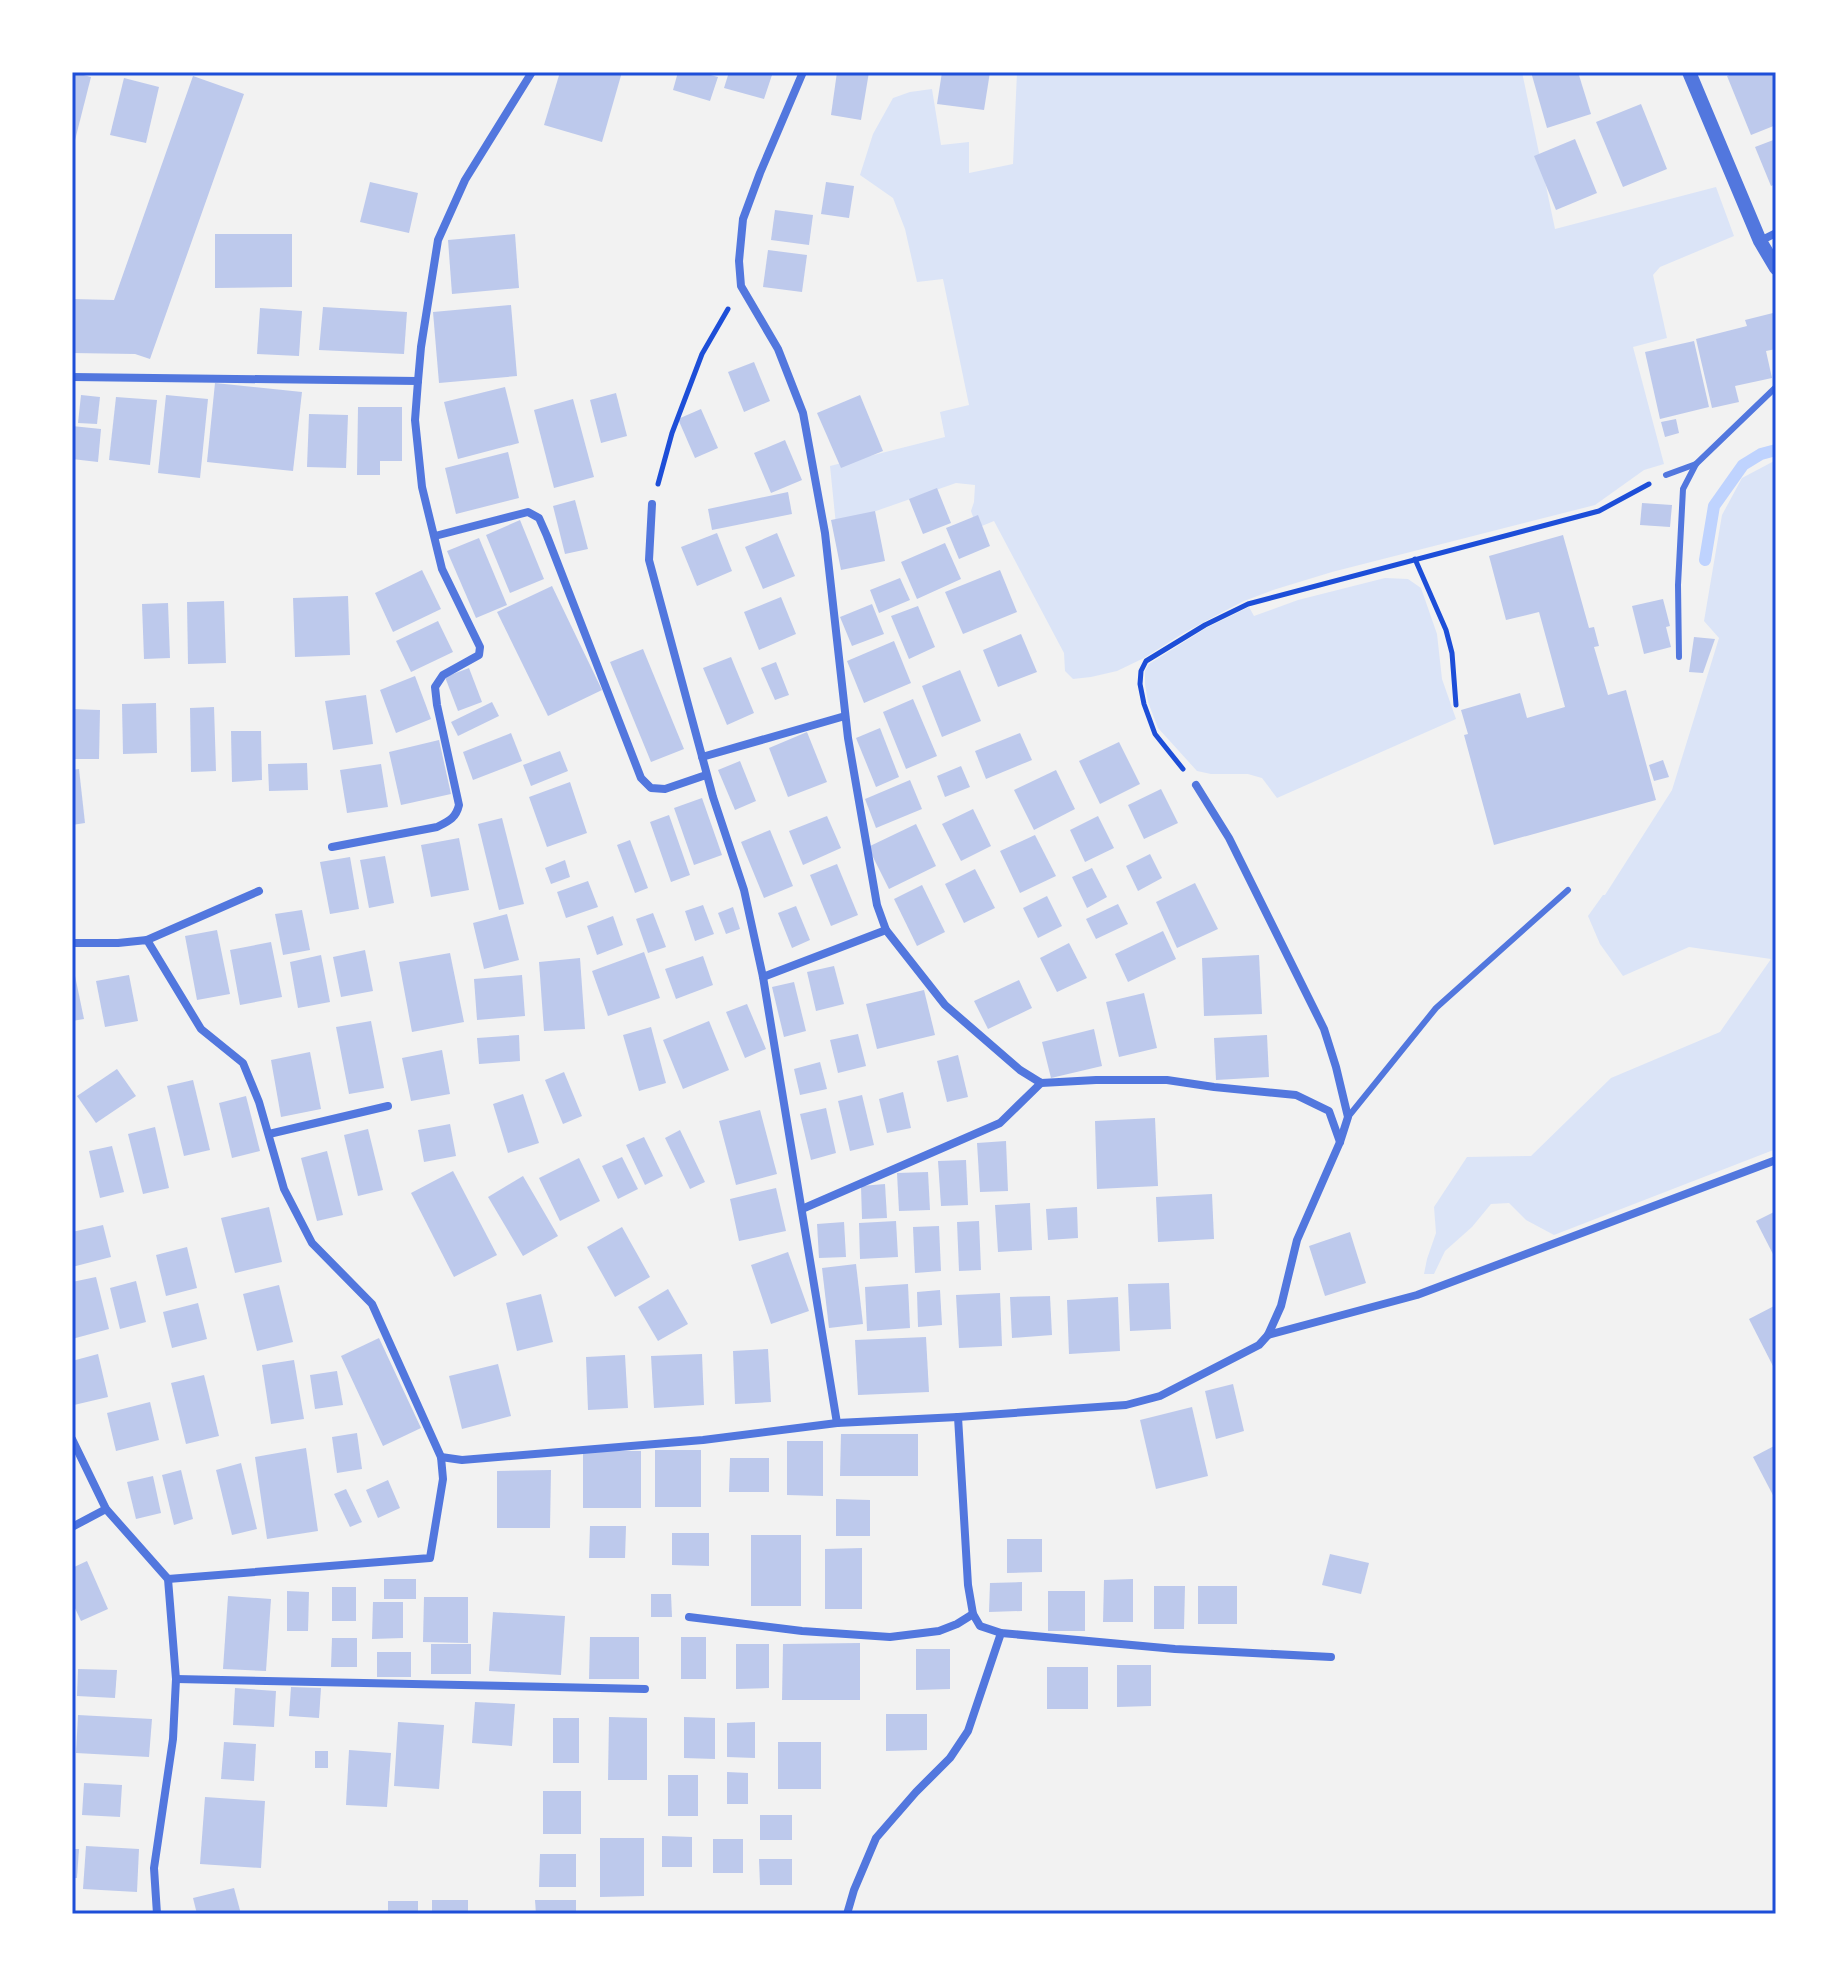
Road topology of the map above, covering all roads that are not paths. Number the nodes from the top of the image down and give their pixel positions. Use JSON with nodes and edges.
{"nodes":[{"id":1,"x":532,"y":72,"type":"edge"},
{"id":2,"x":803,"y":72,"type":"edge"},
{"id":3,"x":1689,"y":72,"type":"edge"},
{"id":4,"x":1776,"y":233,"type":"edge"},
{"id":5,"x":1760,"y":241,"type":"junction"},
{"id":6,"x":1776,"y":268,"type":"edge"},
{"id":7,"x":72,"y":377,"type":"edge"},
{"id":8,"x":418,"y":381,"type":"junction"},
{"id":9,"x":1776,"y":387,"type":"edge"},
{"id":10,"x":1696,"y":464,"type":"junction"},
{"id":11,"x":1666,"y":475,"type":"road end"},
{"id":12,"x":652,"y":504,"type":"road end"},
{"id":13,"x":435,"y":536,"type":"junction"},
{"id":14,"x":1679,"y":657,"type":"dead end"},
{"id":15,"x":845,"y":716,"type":"junction"},
{"id":16,"x":702,"y":757,"type":"junction"},
{"id":17,"x":706,"y":775,"type":"junction"},
{"id":18,"x":1196,"y":785,"type":"road end"},
{"id":19,"x":332,"y":847,"type":"dead end"},
{"id":20,"x":1568,"y":890,"type":"dead end"},
{"id":21,"x":259,"y":891,"type":"dead end"},
{"id":22,"x":886,"y":930,"type":"junction"},
{"id":23,"x":147,"y":940,"type":"junction"},
{"id":24,"x":72,"y":943,"type":"edge"},
{"id":25,"x":763,"y":977,"type":"junction"},
{"id":26,"x":1041,"y":1083,"type":"junction"},
{"id":27,"x":388,"y":1106,"type":"dead end"},
{"id":28,"x":1348,"y":1117,"type":"junction"},
{"id":29,"x":269,"y":1134,"type":"junction"},
{"id":30,"x":1340,"y":1142,"type":"junction"},
{"id":31,"x":1776,"y":1160,"type":"edge"},
{"id":32,"x":802,"y":1209,"type":"junction"},
{"id":33,"x":1268,"y":1335,"type":"junction"},
{"id":34,"x":958,"y":1417,"type":"junction"},
{"id":35,"x":837,"y":1423,"type":"junction"},
{"id":36,"x":72,"y":1439,"type":"edge"},
{"id":37,"x":441,"y":1457,"type":"junction"},
{"id":38,"x":106,"y":1509,"type":"junction"},
{"id":39,"x":72,"y":1527,"type":"edge"},
{"id":40,"x":168,"y":1579,"type":"junction"},
{"id":41,"x":973,"y":1614,"type":"junction"},
{"id":42,"x":689,"y":1617,"type":"dead end"},
{"id":43,"x":1001,"y":1633,"type":"junction"},
{"id":44,"x":1331,"y":1657,"type":"dead end"},
{"id":45,"x":176,"y":1679,"type":"junction"},
{"id":46,"x":645,"y":1689,"type":"dead end"},
{"id":47,"x":157,"y":1914,"type":"edge"},
{"id":48,"x":847,"y":1914,"type":"edge"}],
"edges":[{"from":1,"to":8,"type":"street"},
{"from":2,"to":15,"type":"street"},
{"from":3,"to":5,"type":"street"},
{"from":4,"to":5,"type":"street"},
{"from":5,"to":6,"type":"street"},
{"from":7,"to":8,"type":"street"},
{"from":8,"to":13,"type":"street"},
{"from":9,"to":10,"type":"lane"},
{"from":10,"to":11,"type":"lane"},
{"from":10,"to":14,"type":"lane"},
{"from":12,"to":16,"type":"street"},
{"from":13,"to":17,"type":"street"},
{"from":13,"to":19,"type":"street"},
{"from":15,"to":16,"type":"street"},
{"from":15,"to":22,"type":"street"},
{"from":16,"to":17,"type":"street"},
{"from":17,"to":25,"type":"street"},
{"from":18,"to":28,"type":"street"},
{"from":20,"to":28,"type":"lane"},
{"from":21,"to":23,"type":"street"},
{"from":22,"to":25,"type":"street"},
{"from":22,"to":26,"type":"street"},
{"from":23,"to":24,"type":"street"},
{"from":23,"to":29,"type":"street"},
{"from":25,"to":32,"type":"street"},
{"from":26,"to":30,"type":"street"},
{"from":26,"to":32,"type":"street"},
{"from":27,"to":29,"type":"street"},
{"from":28,"to":30,"type":"street"},
{"from":29,"to":37,"type":"street"},
{"from":30,"to":33,"type":"street"},
{"from":31,"to":33,"type":"street"},
{"from":32,"to":35,"type":"street"},
{"from":33,"to":34,"type":"street"},
{"from":34,"to":35,"type":"street"},
{"from":34,"to":41,"type":"street"},
{"from":35,"to":37,"type":"street"},
{"from":36,"to":38,"type":"street"},
{"from":37,"to":40,"type":"street"},
{"from":38,"to":39,"type":"street"},
{"from":38,"to":40,"type":"street"},
{"from":40,"to":45,"type":"street"},
{"from":41,"to":42,"type":"street"},
{"from":41,"to":43,"type":"street"},
{"from":43,"to":44,"type":"street"},
{"from":43,"to":48,"type":"street"},
{"from":45,"to":46,"type":"street"},
{"from":45,"to":47,"type":"street"}]}
